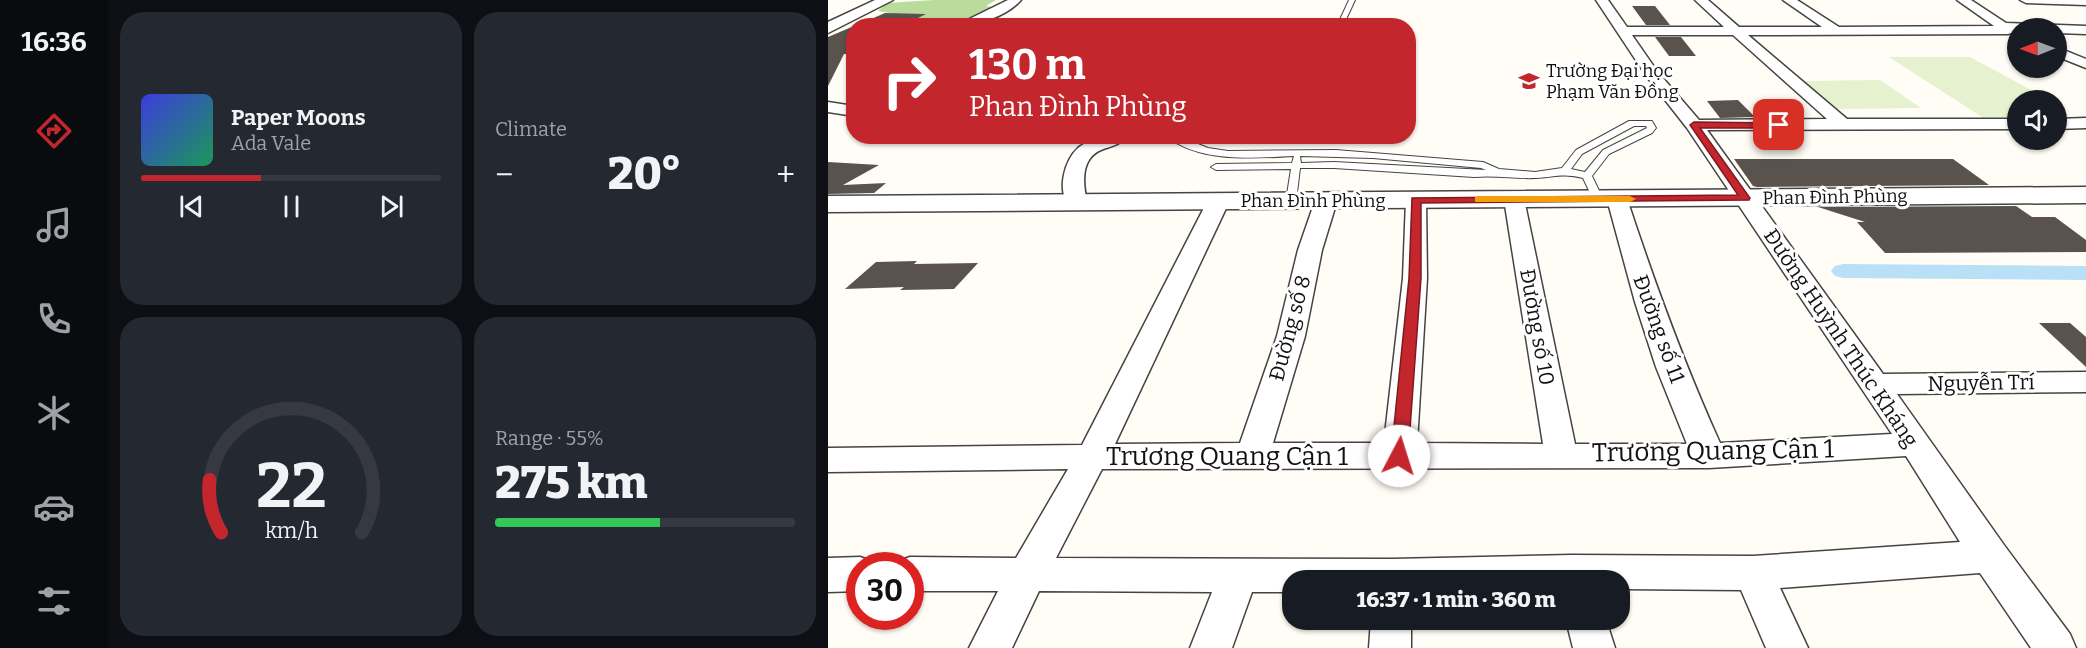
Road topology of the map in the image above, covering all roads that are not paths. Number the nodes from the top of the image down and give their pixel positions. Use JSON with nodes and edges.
{"nodes":[{"id":1,"x":886,"y":0,"type":"edge"},
{"id":2,"x":1015,"y":0,"type":"edge"},
{"id":3,"x":1352,"y":0,"type":"edge"},
{"id":4,"x":1602,"y":0,"type":"edge"},
{"id":5,"x":1701,"y":0,"type":"edge"},
{"id":6,"x":1789,"y":0,"type":"edge"},
{"id":7,"x":1963,"y":0,"type":"edge"},
{"id":8,"x":2026,"y":0,"type":"edge"},
{"id":9,"x":2086,"y":2,"type":"edge"},
{"id":10,"x":849,"y":18,"type":"edge"},
{"id":11,"x":979,"y":18,"type":"edge"},
{"id":12,"x":1344,"y":18,"type":"edge"},
{"id":13,"x":846,"y":19,"type":"edge"},
{"id":14,"x":828,"y":28,"type":"edge"},
{"id":15,"x":2007,"y":28,"type":"edge"},
{"id":16,"x":1836,"y":30,"type":"junction"},
{"id":17,"x":1624,"y":31,"type":"junction"},
{"id":18,"x":1734,"y":31,"type":"junction"},
{"id":19,"x":2007,"y":31,"type":"edge"},
{"id":20,"x":2067,"y":32,"type":"edge"},
{"id":21,"x":2086,"y":32,"type":"edge"},
{"id":22,"x":2067,"y":33,"type":"edge"},
{"id":23,"x":2067,"y":56,"type":"edge"},
{"id":24,"x":2086,"y":64,"type":"edge"},
{"id":25,"x":828,"y":107,"type":"edge"},
{"id":26,"x":846,"y":110,"type":"edge"},
{"id":27,"x":2086,"y":123,"type":"edge"},
{"id":28,"x":2007,"y":124,"type":"edge"},
{"id":29,"x":2067,"y":124,"type":"edge"},
{"id":30,"x":1694,"y":125,"type":"junction"},
{"id":31,"x":1843,"y":125,"type":"junction"},
{"id":32,"x":1100,"y":144,"type":"edge"},
{"id":33,"x":1182,"y":144,"type":"edge"},
{"id":34,"x":1297,"y":153,"type":"junction"},
{"id":35,"x":1296,"y":165,"type":"junction"},
{"id":36,"x":1216,"y":167,"type":"dead end"},
{"id":37,"x":1565,"y":171,"type":"junction"},
{"id":38,"x":1497,"y":172,"type":"junction"},
{"id":39,"x":1587,"y":176,"type":"junction"},
{"id":40,"x":2086,"y":195,"type":"edge"},
{"id":41,"x":1745,"y":198,"type":"junction"},
{"id":42,"x":1514,"y":199,"type":"junction"},
{"id":43,"x":1608,"y":199,"type":"junction"},
{"id":44,"x":1416,"y":200,"type":"junction"},
{"id":45,"x":1291,"y":201,"type":"junction"},
{"id":46,"x":1326,"y":201,"type":"junction"},
{"id":47,"x":1076,"y":202,"type":"junction"},
{"id":48,"x":1218,"y":202,"type":"junction"},
{"id":49,"x":828,"y":204,"type":"edge"},
{"id":50,"x":2086,"y":382,"type":"edge"},
{"id":51,"x":1875,"y":384,"type":"junction"},
{"id":52,"x":1914,"y":444,"type":"junction"},
{"id":53,"x":1561,"y":454,"type":"junction"},
{"id":54,"x":1252,"y":455,"type":"junction"},
{"id":55,"x":1399,"y":456,"type":"junction"},
{"id":56,"x":1709,"y":456,"type":"junction"},
{"id":57,"x":1092,"y":457,"type":"junction"},
{"id":58,"x":828,"y":460,"type":"edge"},
{"id":59,"x":1990,"y":556,"type":"junction"},
{"id":60,"x":1028,"y":573,"type":"junction"},
{"id":61,"x":1753,"y":573,"type":"junction"},
{"id":62,"x":846,"y":574,"type":"edge"},
{"id":63,"x":924,"y":574,"type":"edge"},
{"id":64,"x":1239,"y":574,"type":"junction"},
{"id":65,"x":828,"y":575,"type":"edge"},
{"id":66,"x":1282,"y":575,"type":"edge"},
{"id":67,"x":1630,"y":575,"type":"edge"},
{"id":68,"x":1391,"y":630,"type":"edge"},
{"id":69,"x":1589,"y":630,"type":"edge"},
{"id":70,"x":990,"y":648,"type":"edge"},
{"id":71,"x":1211,"y":648,"type":"edge"},
{"id":72,"x":1390,"y":648,"type":"edge"},
{"id":73,"x":1594,"y":648,"type":"edge"},
{"id":74,"x":1786,"y":648,"type":"edge"},
{"id":75,"x":2055,"y":648,"type":"edge"}],
"edges":[{"from":1,"to":10,"type":"street"},
{"from":2,"to":11,"type":"street"},
{"from":3,"to":12,"type":"lane"},
{"from":4,"to":17,"type":"street","name":"Đường Huỳnh Thúc Kháng"},
{"from":5,"to":18,"type":"street"},
{"from":6,"to":16,"type":"street"},
{"from":7,"to":15,"type":"street"},
{"from":8,"to":9,"type":"street"},
{"from":13,"to":14,"type":"street"},
{"from":16,"to":18,"type":"street"},
{"from":16,"to":19,"type":"street"},
{"from":17,"to":18,"type":"street"},
{"from":17,"to":30,"type":"street","name":"Đường Huỳnh Thúc Kháng"},
{"from":18,"to":31,"type":"street"},
{"from":20,"to":21,"type":"street"},
{"from":21,"to":22,"type":"street"},
{"from":23,"to":24,"type":"street"},
{"from":25,"to":26,"type":"street"},
{"from":27,"to":29,"type":"street"},
{"from":28,"to":31,"type":"street"},
{"from":30,"to":31,"type":"street"},
{"from":30,"to":41,"type":"street","name":"Đường Huỳnh Thúc Kháng"},
{"from":32,"to":47,"type":"street"},
{"from":33,"to":34,"type":"lane"},
{"from":34,"to":35,"type":"lane"},
{"from":34,"to":38,"type":"lane"},
{"from":35,"to":36,"type":"lane"},
{"from":35,"to":38,"type":"lane"},
{"from":35,"to":45,"type":"lane"},
{"from":37,"to":38,"type":"lane"},
{"from":37,"to":39,"type":"lane"},
{"from":37,"to":39,"type":"lane"},
{"from":39,"to":43,"type":"lane"},
{"from":40,"to":41,"type":"street","name":"Phan Đình Phùng"},
{"from":41,"to":43,"type":"street","name":"Phan Đình Phùng"},
{"from":41,"to":51,"type":"street","name":"Đường Huỳnh Thúc Kháng"},
{"from":42,"to":43,"type":"street","name":"Phan Đình Phùng"},
{"from":42,"to":44,"type":"street","name":"Phan Đình Phùng"},
{"from":42,"to":53,"type":"street","name":"Đường số 10"},
{"from":43,"to":56,"type":"street","name":"Đường số 11"},
{"from":44,"to":46,"type":"street","name":"Phan Đình Phùng"},
{"from":44,"to":55,"type":"street"},
{"from":45,"to":46,"type":"street","name":"Phan Đình Phùng"},
{"from":45,"to":48,"type":"street","name":"Phan Đình Phùng"},
{"from":46,"to":54,"type":"street","name":"Đường số 8"},
{"from":47,"to":48,"type":"street","name":"Phan Đình Phùng"},
{"from":47,"to":49,"type":"street","name":"Phan Đình Phùng"},
{"from":48,"to":57,"type":"street"},
{"from":50,"to":51,"type":"street","name":"Nguyễn Trí"},
{"from":51,"to":52,"type":"street","name":"Đường Huỳnh Thúc Kháng"},
{"from":52,"to":56,"type":"street","name":"Trương Quang Cận 1"},
{"from":52,"to":59,"type":"street","name":"Đường Huỳnh Thúc Kháng"},
{"from":53,"to":55,"type":"street","name":"Trương Quang Cận 1"},
{"from":53,"to":56,"type":"street","name":"Trương Quang Cận 1"},
{"from":54,"to":55,"type":"street","name":"Trương Quang Cận 1"},
{"from":54,"to":57,"type":"street","name":"Trương Quang Cận 1"},
{"from":57,"to":58,"type":"street","name":"Trương Quang Cận 1"},
{"from":57,"to":60,"type":"street"},
{"from":59,"to":61,"type":"street"},
{"from":59,"to":75,"type":"street","name":"Đường Huỳnh Thúc Kháng"},
{"from":60,"to":63,"type":"street"},
{"from":60,"to":64,"type":"street"},
{"from":60,"to":70,"type":"street"},
{"from":61,"to":67,"type":"street"},
{"from":61,"to":74,"type":"street"},
{"from":62,"to":65,"type":"street"},
{"from":64,"to":66,"type":"street"},
{"from":64,"to":71,"type":"street"},
{"from":68,"to":72,"type":"street"},
{"from":69,"to":73,"type":"street"}]}
